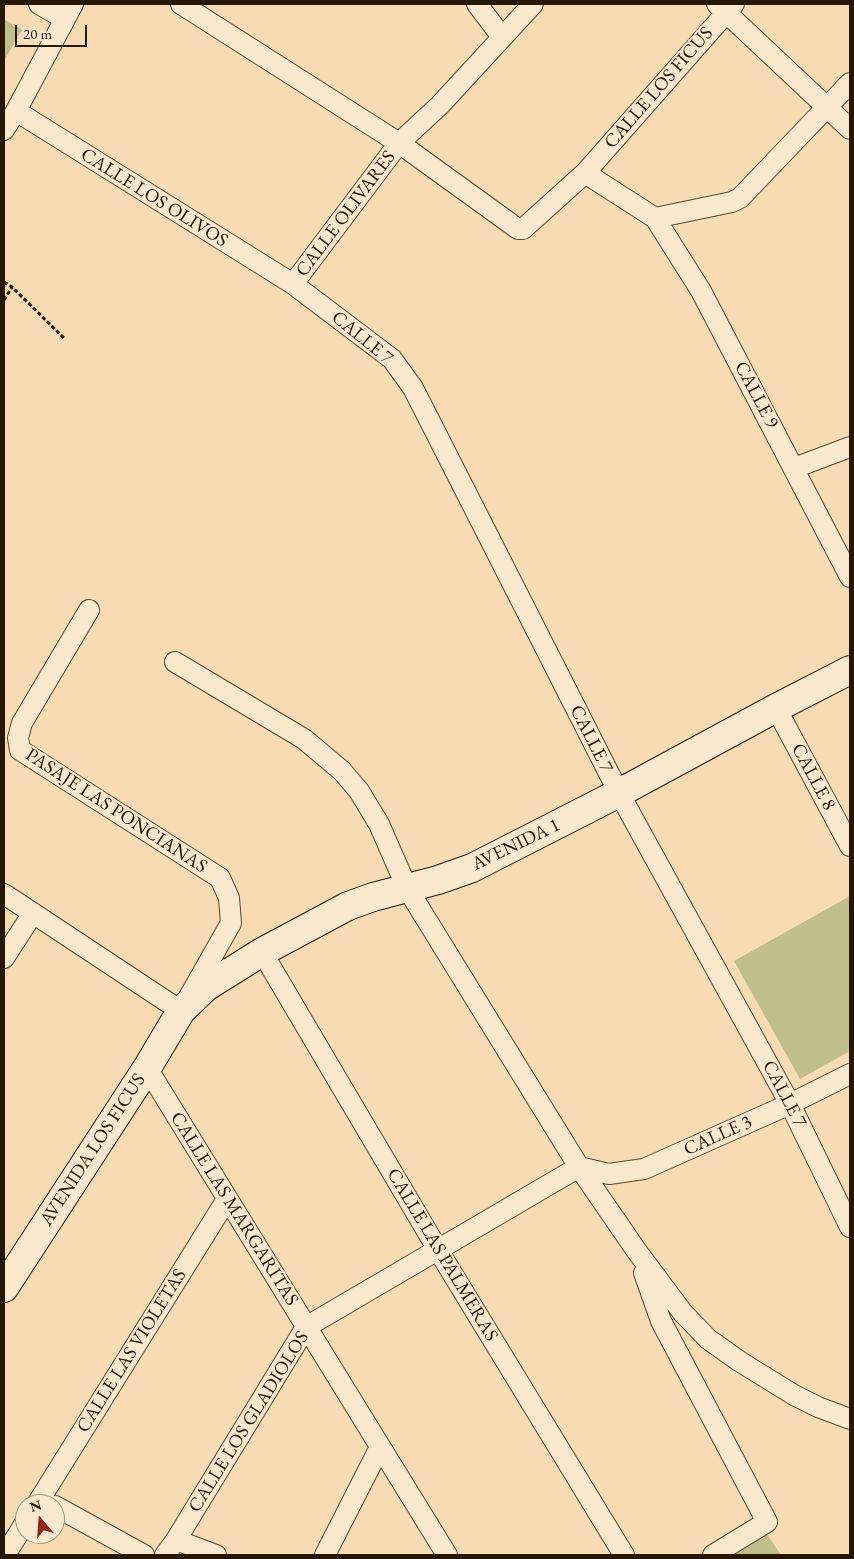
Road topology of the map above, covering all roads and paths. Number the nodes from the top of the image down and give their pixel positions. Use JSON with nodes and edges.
{"nodes":[{"id":1,"x":40,"y":4,"type":"edge"},
{"id":2,"x":182,"y":4,"type":"edge"},
{"id":3,"x":478,"y":4,"type":"edge"},
{"id":4,"x":533,"y":4,"type":"edge"},
{"id":5,"x":725,"y":7,"type":"edge"},
{"id":6,"x":69,"y":12,"type":"edge"},
{"id":7,"x":502,"y":37,"type":"junction"},
{"id":8,"x":850,"y":83,"type":"edge"},
{"id":9,"x":827,"y":107,"type":"junction"},
{"id":10,"x":16,"y":111,"type":"junction"},
{"id":11,"x":850,"y":129,"type":"edge"},
{"id":12,"x":4,"y":130,"type":"edge"},
{"id":13,"x":399,"y":143,"type":"junction"},
{"id":14,"x":585,"y":173,"type":"junction"},
{"id":15,"x":654,"y":218,"type":"junction"},
{"id":16,"x":4,"y":282,"type":"edge"},
{"id":17,"x":293,"y":284,"type":"junction"},
{"id":18,"x":12,"y":287,"type":"junction"},
{"id":19,"x":4,"y":300,"type":"edge"},
{"id":20,"x":64,"y":338,"type":"dead end"},
{"id":21,"x":850,"y":447,"type":"edge"},
{"id":22,"x":794,"y":468,"type":"junction"},
{"id":23,"x":850,"y":577,"type":"edge"},
{"id":24,"x":89,"y":610,"type":"dead end"},
{"id":25,"x":175,"y":662,"type":"dead end"},
{"id":26,"x":850,"y":670,"type":"edge"},
{"id":27,"x":776,"y":708,"type":"junction"},
{"id":28,"x":619,"y":793,"type":"junction"},
{"id":29,"x":850,"y":846,"type":"edge"},
{"id":30,"x":407,"y":888,"type":"junction"},
{"id":31,"x":4,"y":894,"type":"edge"},
{"id":32,"x":33,"y":914,"type":"junction"},
{"id":33,"x":262,"y":952,"type":"junction"},
{"id":34,"x":4,"y":958,"type":"edge"},
{"id":35,"x":181,"y":1011,"type":"junction"},
{"id":36,"x":146,"y":1068,"type":"junction"},
{"id":37,"x":850,"y":1074,"type":"edge"},
{"id":38,"x":790,"y":1104,"type":"junction"},
{"id":39,"x":579,"y":1167,"type":"junction"},
{"id":40,"x":227,"y":1199,"type":"junction"},
{"id":41,"x":850,"y":1227,"type":"edge"},
{"id":42,"x":438,"y":1250,"type":"junction"},
{"id":43,"x":636,"y":1250,"type":"junction"},
{"id":44,"x":4,"y":1288,"type":"edge"},
{"id":45,"x":306,"y":1327,"type":"junction"},
{"id":46,"x":850,"y":1419,"type":"edge"},
{"id":47,"x":380,"y":1447,"type":"junction"},
{"id":48,"x":51,"y":1494,"type":"edge"},
{"id":49,"x":65,"y":1513,"type":"edge"},
{"id":50,"x":15,"y":1539,"type":"edge"},
{"id":51,"x":170,"y":1548,"type":"edge"},
{"id":52,"x":5,"y":1555,"type":"edge"},
{"id":53,"x":144,"y":1555,"type":"edge"},
{"id":54,"x":216,"y":1555,"type":"edge"},
{"id":55,"x":325,"y":1555,"type":"edge"},
{"id":56,"x":446,"y":1555,"type":"edge"},
{"id":57,"x":624,"y":1555,"type":"edge"},
{"id":58,"x":713,"y":1555,"type":"edge"}],
"edges":[{"from":1,"to":6,"type":"street"},
{"from":2,"to":13,"type":"street"},
{"from":3,"to":7,"type":"street"},
{"from":4,"to":7,"type":"street","name":"CALLE OLIVARES"},
{"from":5,"to":9,"type":"street"},
{"from":5,"to":14,"type":"street","name":"CALLE LOS FICUS"},
{"from":6,"to":10,"type":"street"},
{"from":7,"to":13,"type":"street","name":"CALLE OLIVARES"},
{"from":8,"to":9,"type":"street"},
{"from":9,"to":11,"type":"street"},
{"from":9,"to":15,"type":"street"},
{"from":10,"to":12,"type":"street"},
{"from":10,"to":17,"type":"street","name":"CALLE LOS OLIVOS"},
{"from":13,"to":14,"type":"street","name":"CALLE LOS FICUS"},
{"from":13,"to":17,"type":"street","name":"CALLE OLIVARES"},
{"from":14,"to":15,"type":"street"},
{"from":15,"to":22,"type":"street","name":"CALLE 9"},
{"from":16,"to":18,"type":"path"},
{"from":17,"to":28,"type":"street","name":"CALLE 7"},
{"from":18,"to":19,"type":"path"},
{"from":18,"to":20,"type":"path"},
{"from":21,"to":22,"type":"street"},
{"from":22,"to":23,"type":"street","name":"CALLE 9"},
{"from":24,"to":35,"type":"street","name":"PASAJE LAS PONCIANAS"},
{"from":25,"to":30,"type":"street"},
{"from":26,"to":27,"type":"street","name":"AVENIDA 1"},
{"from":27,"to":28,"type":"street","name":"AVENIDA 1"},
{"from":27,"to":29,"type":"street","name":"CALLE 8"},
{"from":28,"to":30,"type":"street","name":"AVENIDA 1"},
{"from":28,"to":38,"type":"street","name":"CALLE 7"},
{"from":30,"to":33,"type":"street","name":"AVENIDA 1"},
{"from":30,"to":39,"type":"street"},
{"from":31,"to":32,"type":"street"},
{"from":32,"to":34,"type":"street"},
{"from":32,"to":35,"type":"street"},
{"from":33,"to":35,"type":"street","name":"AVENIDA 1"},
{"from":33,"to":42,"type":"street","name":"CALLE LAS PALMERAS"},
{"from":35,"to":36,"type":"street","name":"AVENIDA LOS FICUS"},
{"from":36,"to":40,"type":"street","name":"CALLE LAS MARGARITAS"},
{"from":36,"to":44,"type":"street","name":"AVENIDA LOS FICUS"},
{"from":37,"to":38,"type":"street","name":"CALLE 3"},
{"from":38,"to":39,"type":"street","name":"CALLE 3"},
{"from":38,"to":41,"type":"street","name":"CALLE 7"},
{"from":39,"to":42,"type":"street","name":"CALLE LOS GLADIOLOS"},
{"from":39,"to":43,"type":"street"},
{"from":40,"to":45,"type":"street","name":"CALLE LAS MARGARITAS"},
{"from":40,"to":48,"type":"street","name":"CALLE LAS VIOLETAS"},
{"from":42,"to":45,"type":"street","name":"CALLE LOS GLADIOLOS"},
{"from":42,"to":57,"type":"street","name":"CALLE LAS PALMERAS"},
{"from":43,"to":46,"type":"street"},
{"from":43,"to":58,"type":"street"},
{"from":45,"to":47,"type":"street","name":"CALLE LAS MARGARITAS"},
{"from":45,"to":51,"type":"street","name":"CALLE LOS GLADIOLOS"},
{"from":47,"to":55,"type":"street"},
{"from":47,"to":56,"type":"street","name":"CALLE LAS MARGARITAS"},
{"from":49,"to":53,"type":"street"},
{"from":50,"to":52,"type":"street"},
{"from":51,"to":54,"type":"street"}]}
